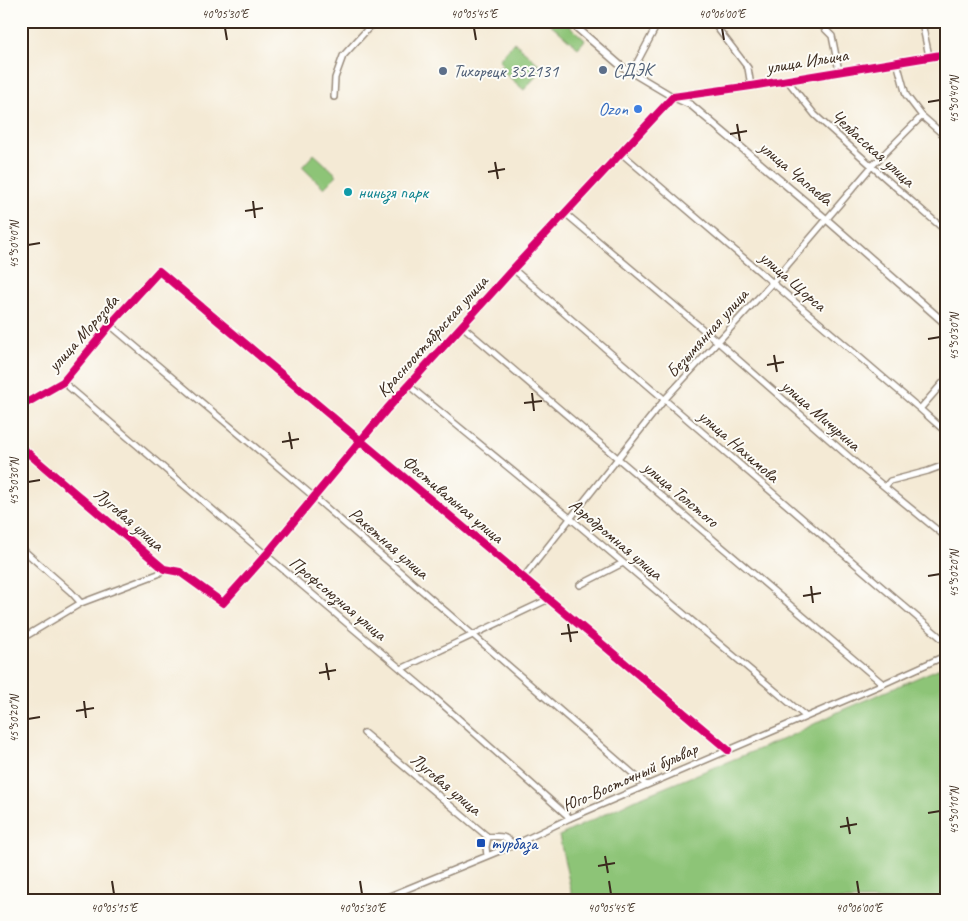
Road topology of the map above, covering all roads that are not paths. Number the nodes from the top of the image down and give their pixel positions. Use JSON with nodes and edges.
{"nodes":[{"id":1,"x":375,"y":21,"type":"edge"},
{"id":2,"x":569,"y":21,"type":"edge"},
{"id":3,"x":659,"y":21,"type":"edge"},
{"id":4,"x":712,"y":21,"type":"edge"},
{"id":5,"x":817,"y":21,"type":"edge"},
{"id":6,"x":921,"y":21,"type":"edge"},
{"id":7,"x":947,"y":54,"type":"edge"},
{"id":8,"x":929,"y":56,"type":"junction"},
{"id":9,"x":897,"y":62,"type":"junction"},
{"id":10,"x":838,"y":71,"type":"junction"},
{"id":11,"x":632,"y":72,"type":"junction"},
{"id":12,"x":788,"y":80,"type":"junction"},
{"id":13,"x":751,"y":86,"type":"junction"},
{"id":14,"x":334,"y":97,"type":"dead end"},
{"id":15,"x":673,"y":97,"type":"junction"},
{"id":16,"x":922,"y":116,"type":"junction"},
{"id":17,"x":947,"y":138,"type":"edge"},
{"id":18,"x":621,"y":152,"type":"junction"},
{"id":19,"x":872,"y":166,"type":"junction"},
{"id":20,"x":565,"y":213,"type":"junction"},
{"id":21,"x":826,"y":219,"type":"junction"},
{"id":22,"x":947,"y":232,"type":"edge"},
{"id":23,"x":512,"y":269,"type":"junction"},
{"id":24,"x":160,"y":271,"type":"joint"},
{"id":25,"x":773,"y":282,"type":"junction"},
{"id":26,"x":110,"y":325,"type":"junction"},
{"id":27,"x":947,"y":325,"type":"edge"},
{"id":28,"x":461,"y":326,"type":"junction"},
{"id":29,"x":718,"y":342,"type":"junction"},
{"id":30,"x":947,"y":378,"type":"edge"},
{"id":31,"x":62,"y":382,"type":"junction"},
{"id":32,"x":408,"y":385,"type":"junction"},
{"id":33,"x":665,"y":400,"type":"junction"},
{"id":34,"x":21,"y":406,"type":"edge"},
{"id":35,"x":920,"y":409,"type":"junction"},
{"id":36,"x":947,"y":433,"type":"edge"},
{"id":37,"x":361,"y":440,"type":"junction"},
{"id":38,"x":21,"y":447,"type":"edge"},
{"id":39,"x":617,"y":459,"type":"junction"},
{"id":40,"x":947,"y":464,"type":"edge"},
{"id":41,"x":885,"y":487,"type":"junction"},
{"id":42,"x":314,"y":496,"type":"junction"},
{"id":43,"x":570,"y":518,"type":"junction"},
{"id":44,"x":947,"y":538,"type":"edge"},
{"id":45,"x":21,"y":548,"type":"edge"},
{"id":46,"x":266,"y":555,"type":"junction"},
{"id":47,"x":623,"y":563,"type":"junction"},
{"id":48,"x":164,"y":569,"type":"junction"},
{"id":49,"x":523,"y":578,"type":"junction"},
{"id":50,"x":580,"y":585,"type":"dead end"},
{"id":51,"x":549,"y":599,"type":"junction"},
{"id":52,"x":81,"y":603,"type":"junction"},
{"id":53,"x":223,"y":603,"type":"joint"},
{"id":54,"x":474,"y":635,"type":"junction"},
{"id":55,"x":21,"y":639,"type":"edge"},
{"id":56,"x":947,"y":643,"type":"edge"},
{"id":57,"x":947,"y":655,"type":"edge"},
{"id":58,"x":401,"y":669,"type":"junction"},
{"id":59,"x":883,"y":684,"type":"junction"},
{"id":60,"x":805,"y":716,"type":"junction"},
{"id":61,"x":364,"y":733,"type":"dead end"},
{"id":62,"x":728,"y":750,"type":"junction"},
{"id":63,"x":646,"y":785,"type":"junction"},
{"id":64,"x":570,"y":818,"type":"junction"},
{"id":65,"x":488,"y":837,"type":"junction"},
{"id":66,"x":514,"y":845,"type":"junction"},
{"id":67,"x":487,"y":856,"type":"junction"},
{"id":68,"x":380,"y":900,"type":"edge"}],
"edges":[{"from":1,"to":14,"type":"street"},
{"from":2,"to":11,"type":"main road","name":"улица Чапаева"},
{"from":3,"to":11,"type":"street"},
{"from":4,"to":13,"type":"street"},
{"from":5,"to":10,"type":"street"},
{"from":6,"to":8,"type":"street"},
{"from":7,"to":8,"type":"street","name":"улица Ильича"},
{"from":8,"to":9,"type":"street","name":"улица Ильича"},
{"from":9,"to":10,"type":"street","name":"улица Ильича"},
{"from":9,"to":16,"type":"street"},
{"from":10,"to":12,"type":"street","name":"улица Ильича"},
{"from":11,"to":15,"type":"main road","name":"улица Чапаева"},
{"from":12,"to":13,"type":"street","name":"улица Ильича"},
{"from":12,"to":19,"type":"street","name":"Челбасская улица"},
{"from":13,"to":15,"type":"street","name":"улица Ильича"},
{"from":15,"to":18,"type":"street","name":"Краснооктябрьская улица"},
{"from":15,"to":21,"type":"main road","name":"улица Чапаева"},
{"from":16,"to":17,"type":"street"},
{"from":16,"to":19,"type":"street","name":"Безымянная улица"},
{"from":18,"to":20,"type":"street","name":"Краснооктябрьская улица"},
{"from":18,"to":25,"type":"street","name":"улица Щорса"},
{"from":19,"to":21,"type":"street","name":"Безымянная улица"},
{"from":19,"to":22,"type":"street","name":"Челбасская улица"},
{"from":20,"to":23,"type":"street","name":"Краснооктябрьская улица"},
{"from":20,"to":29,"type":"street","name":"улица Мичурина"},
{"from":21,"to":25,"type":"street","name":"Безымянная улица"},
{"from":21,"to":27,"type":"main road","name":"улица Чапаева"},
{"from":23,"to":28,"type":"street","name":"Краснооктябрьская улица"},
{"from":23,"to":33,"type":"street","name":"улица Нахимова"},
{"from":24,"to":26,"type":"street","name":"улица Морозова"},
{"from":24,"to":37,"type":"street","name":"Фестивальная улица"},
{"from":25,"to":29,"type":"street","name":"Безымянная улица"},
{"from":25,"to":35,"type":"street","name":"улица Щорса"},
{"from":26,"to":31,"type":"street","name":"улица Морозова"},
{"from":26,"to":42,"type":"street","name":"Ракетная улица"},
{"from":28,"to":32,"type":"street","name":"Краснооктябрьская улица"},
{"from":28,"to":39,"type":"street","name":"улица Толстого"},
{"from":29,"to":33,"type":"street","name":"Безымянная улица"},
{"from":29,"to":41,"type":"street","name":"улица Мичурина"},
{"from":30,"to":35,"type":"street"},
{"from":31,"to":34,"type":"street","name":"улица Морозова"},
{"from":31,"to":46,"type":"street","name":"Профсоюзная улица"},
{"from":32,"to":37,"type":"street","name":"Краснооктябрьская улица"},
{"from":32,"to":43,"type":"street","name":"Аэродромная улица"},
{"from":33,"to":39,"type":"street","name":"Безымянная улица"},
{"from":33,"to":56,"type":"street","name":"улица Нахимова"},
{"from":35,"to":36,"type":"street","name":"улица Щорса"},
{"from":37,"to":42,"type":"street","name":"Краснооктябрьская улица"},
{"from":37,"to":49,"type":"street","name":"Фестивальная улица"},
{"from":38,"to":48,"type":"street","name":"Луговая улица"},
{"from":39,"to":43,"type":"street","name":"Безымянная улица"},
{"from":39,"to":59,"type":"street","name":"улица Толстого"},
{"from":40,"to":41,"type":"street"},
{"from":41,"to":44,"type":"street","name":"улица Мичурина"},
{"from":42,"to":46,"type":"street","name":"Краснооктябрьская улица"},
{"from":42,"to":54,"type":"street","name":"Ракетная улица"},
{"from":43,"to":47,"type":"street","name":"Аэродромная улица"},
{"from":43,"to":49,"type":"street","name":"Безымянная улица"},
{"from":45,"to":52,"type":"street"},
{"from":46,"to":53,"type":"street","name":"Краснооктябрьская улица"},
{"from":46,"to":58,"type":"street","name":"Профсоюзная улица"},
{"from":47,"to":50,"type":"street"},
{"from":47,"to":60,"type":"street","name":"Аэродромная улица"},
{"from":48,"to":52,"type":"street"},
{"from":48,"to":53,"type":"street","name":"Луговая улица"},
{"from":49,"to":51,"type":"street","name":"Фестивальная улица"},
{"from":51,"to":54,"type":"street"},
{"from":51,"to":62,"type":"street","name":"Фестивальная улица"},
{"from":52,"to":55,"type":"street"},
{"from":54,"to":58,"type":"street"},
{"from":54,"to":63,"type":"street","name":"Ракетная улица"},
{"from":57,"to":59,"type":"street","name":"Юго-Восточный бульвар"},
{"from":58,"to":64,"type":"street","name":"Профсоюзная улица"},
{"from":59,"to":60,"type":"street","name":"Юго-Восточный бульвар"},
{"from":60,"to":62,"type":"street","name":"Юго-Восточный бульвар"},
{"from":61,"to":65,"type":"street","name":"Луговая улица"},
{"from":62,"to":63,"type":"street","name":"Юго-Восточный бульвар"},
{"from":63,"to":64,"type":"street","name":"Юго-Восточный бульвар"},
{"from":64,"to":66,"type":"street","name":"Юго-Восточный бульвар"},
{"from":65,"to":66,"type":"street","name":"Луговая улица"},
{"from":65,"to":67,"type":"street","name":"Луговая улица"},
{"from":66,"to":67,"type":"street","name":"Юго-Восточный бульвар"},
{"from":67,"to":68,"type":"street","name":"Юго-Восточный бульвар"}]}
